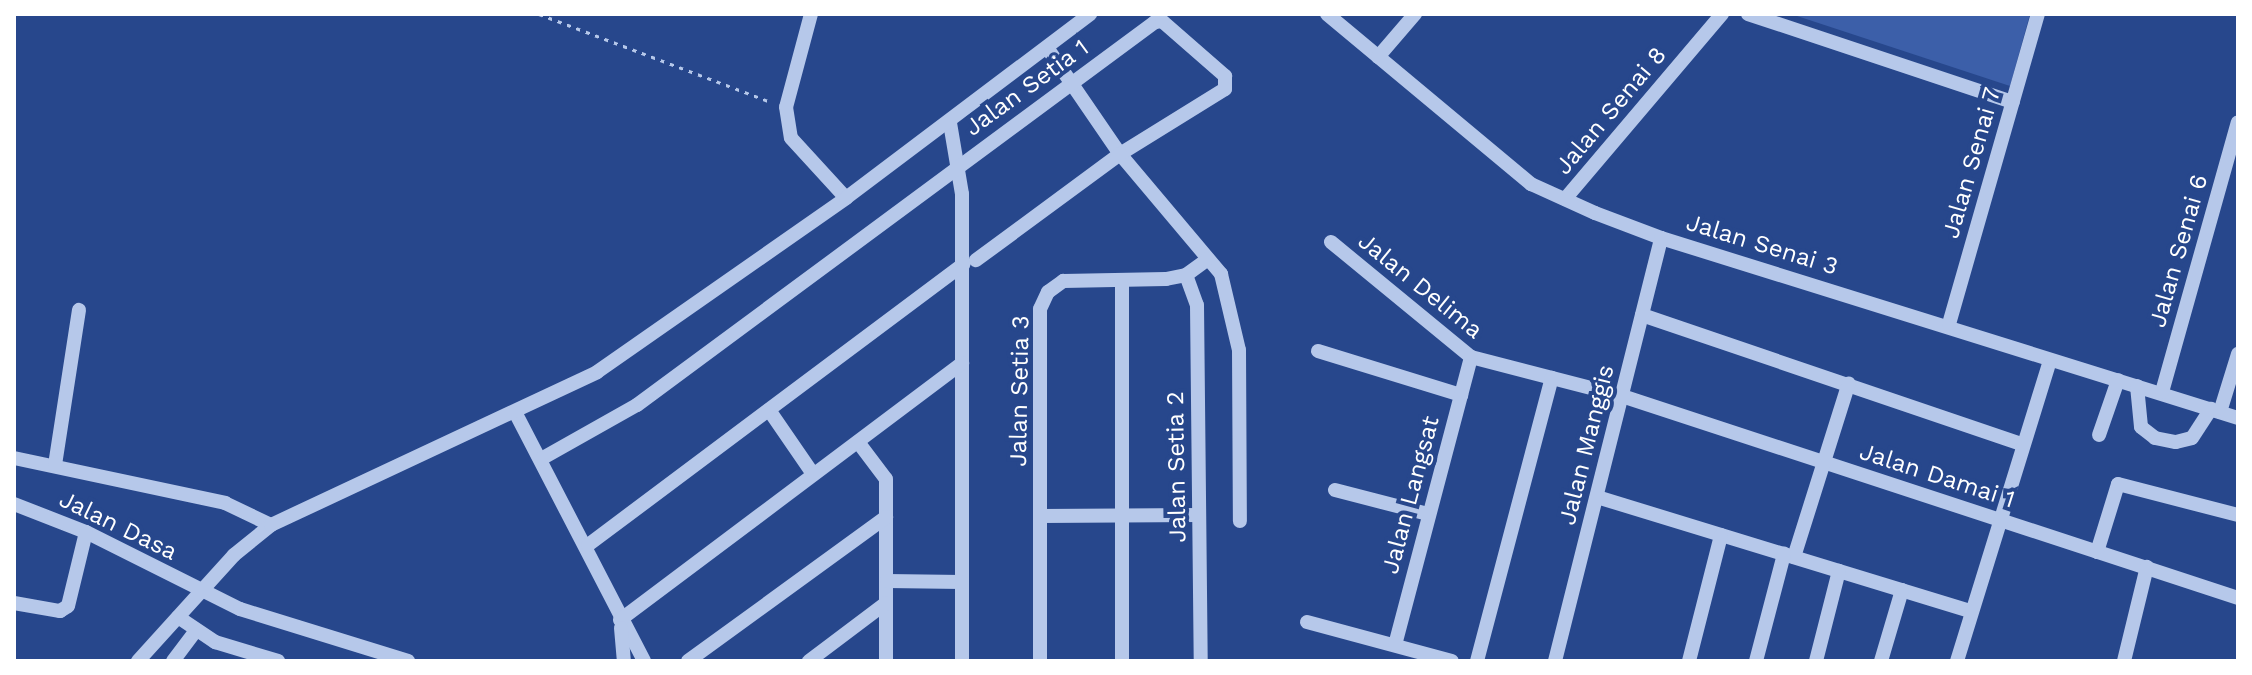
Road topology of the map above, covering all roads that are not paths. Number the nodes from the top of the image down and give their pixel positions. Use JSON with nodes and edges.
{"nodes":[{"id":1,"x":811,"y":14,"type":"edge"},
{"id":2,"x":1090,"y":14,"type":"edge"},
{"id":3,"x":1327,"y":14,"type":"edge"},
{"id":4,"x":1415,"y":14,"type":"edge"},
{"id":5,"x":1722,"y":14,"type":"edge"},
{"id":6,"x":1748,"y":14,"type":"edge"},
{"id":7,"x":2038,"y":14,"type":"edge"},
{"id":8,"x":1048,"y":49,"type":"junction"},
{"id":9,"x":1378,"y":57,"type":"junction"},
{"id":10,"x":1073,"y":82,"type":"junction"},
{"id":11,"x":2013,"y":102,"type":"junction"},
{"id":12,"x":2238,"y":122,"type":"edge"},
{"id":13,"x":950,"y":123,"type":"junction"},
{"id":14,"x":1120,"y":154,"type":"junction"},
{"id":15,"x":958,"y":165,"type":"junction"},
{"id":16,"x":846,"y":198,"type":"junction"},
{"id":17,"x":1565,"y":199,"type":"junction"},
{"id":18,"x":1661,"y":238,"type":"junction"},
{"id":19,"x":1331,"y":242,"type":"dead end"},
{"id":20,"x":1208,"y":259,"type":"junction"},
{"id":21,"x":970,"y":262,"type":"junction"},
{"id":22,"x":1186,"y":275,"type":"junction"},
{"id":23,"x":1122,"y":280,"type":"junction"},
{"id":24,"x":79,"y":310,"type":"dead end"},
{"id":25,"x":1642,"y":315,"type":"junction"},
{"id":26,"x":1949,"y":324,"type":"junction"},
{"id":27,"x":1318,"y":351,"type":"dead end"},
{"id":28,"x":2238,"y":354,"type":"edge"},
{"id":29,"x":1471,"y":357,"type":"junction"},
{"id":30,"x":2050,"y":361,"type":"junction"},
{"id":31,"x":962,"y":363,"type":"junction"},
{"id":32,"x":1552,"y":378,"type":"junction"},
{"id":33,"x":2118,"y":380,"type":"junction"},
{"id":34,"x":1849,"y":383,"type":"junction"},
{"id":35,"x":2137,"y":386,"type":"junction"},
{"id":36,"x":2162,"y":392,"type":"junction"},
{"id":37,"x":1461,"y":395,"type":"junction"},
{"id":38,"x":1622,"y":396,"type":"junction"},
{"id":39,"x":769,"y":410,"type":"junction"},
{"id":40,"x":2216,"y":411,"type":"junction"},
{"id":41,"x":515,"y":412,"type":"junction"},
{"id":42,"x":2238,"y":418,"type":"edge"},
{"id":43,"x":2099,"y":435,"type":"dead end"},
{"id":44,"x":858,"y":442,"type":"junction"},
{"id":45,"x":2022,"y":444,"type":"junction"},
{"id":46,"x":14,"y":458,"type":"edge"},
{"id":47,"x":541,"y":459,"type":"junction"},
{"id":48,"x":1823,"y":462,"type":"junction"},
{"id":49,"x":55,"y":465,"type":"junction"},
{"id":50,"x":813,"y":474,"type":"junction"},
{"id":51,"x":1335,"y":490,"type":"dead end"},
{"id":52,"x":1597,"y":497,"type":"junction"},
{"id":53,"x":14,"y":504,"type":"edge"},
{"id":54,"x":1428,"y":514,"type":"junction"},
{"id":55,"x":1199,"y":515,"type":"junction"},
{"id":56,"x":2238,"y":515,"type":"edge"},
{"id":57,"x":1041,"y":516,"type":"junction"},
{"id":58,"x":1122,"y":516,"type":"junction"},
{"id":59,"x":886,"y":517,"type":"junction"},
{"id":60,"x":1997,"y":519,"type":"junction"},
{"id":61,"x":1240,"y":521,"type":"dead end"},
{"id":62,"x":271,"y":525,"type":"junction"},
{"id":63,"x":86,"y":532,"type":"junction"},
{"id":64,"x":1721,"y":535,"type":"junction"},
{"id":65,"x":588,"y":545,"type":"junction"},
{"id":66,"x":2097,"y":552,"type":"junction"},
{"id":67,"x":1789,"y":556,"type":"junction"},
{"id":68,"x":2147,"y":567,"type":"junction"},
{"id":69,"x":1839,"y":571,"type":"junction"},
{"id":70,"x":887,"y":581,"type":"junction"},
{"id":71,"x":962,"y":582,"type":"junction"},
{"id":72,"x":1902,"y":590,"type":"junction"},
{"id":73,"x":201,"y":591,"type":"junction"},
{"id":74,"x":2238,"y":598,"type":"edge"},
{"id":75,"x":14,"y":603,"type":"edge"},
{"id":76,"x":886,"y":603,"type":"junction"},
{"id":77,"x":1970,"y":611,"type":"junction"},
{"id":78,"x":178,"y":617,"type":"junction"},
{"id":79,"x":620,"y":620,"type":"junction"},
{"id":80,"x":1307,"y":622,"type":"dead end"},
{"id":81,"x":196,"y":631,"type":"junction"},
{"id":82,"x":1395,"y":645,"type":"junction"},
{"id":83,"x":138,"y":661,"type":"edge"},
{"id":84,"x":173,"y":661,"type":"edge"},
{"id":85,"x":278,"y":661,"type":"edge"},
{"id":86,"x":408,"y":661,"type":"edge"},
{"id":87,"x":624,"y":661,"type":"edge"},
{"id":88,"x":644,"y":661,"type":"edge"},
{"id":89,"x":688,"y":661,"type":"edge"},
{"id":90,"x":809,"y":661,"type":"edge"},
{"id":91,"x":886,"y":661,"type":"edge"},
{"id":92,"x":962,"y":661,"type":"edge"},
{"id":93,"x":1040,"y":661,"type":"edge"},
{"id":94,"x":1122,"y":661,"type":"edge"},
{"id":95,"x":1201,"y":661,"type":"edge"},
{"id":96,"x":1452,"y":661,"type":"edge"},
{"id":97,"x":1477,"y":661,"type":"edge"},
{"id":98,"x":1555,"y":661,"type":"edge"},
{"id":99,"x":1689,"y":661,"type":"edge"},
{"id":100,"x":1756,"y":661,"type":"edge"},
{"id":101,"x":1816,"y":661,"type":"edge"},
{"id":102,"x":1881,"y":661,"type":"edge"},
{"id":103,"x":1957,"y":661,"type":"edge"},
{"id":104,"x":2124,"y":661,"type":"edge"}],
"edges":[{"from":1,"to":16,"type":"street"},
{"from":2,"to":8,"type":"street"},
{"from":3,"to":9,"type":"street","name":"Jalan Senai 3"},
{"from":4,"to":9,"type":"street"},
{"from":5,"to":17,"type":"street","name":"Jalan Senai 8"},
{"from":6,"to":11,"type":"street"},
{"from":7,"to":11,"type":"street","name":"Jalan Senai 7"},
{"from":8,"to":10,"type":"street"},
{"from":8,"to":13,"type":"street"},
{"from":9,"to":17,"type":"street","name":"Jalan Senai 3"},
{"from":10,"to":14,"type":"street"},
{"from":10,"to":14,"type":"street","name":"Jalan Setia 1"},
{"from":10,"to":15,"type":"street","name":"Jalan Setia 1"},
{"from":11,"to":26,"type":"street","name":"Jalan Senai 7"},
{"from":12,"to":36,"type":"street","name":"Jalan Senai 6"},
{"from":13,"to":15,"type":"street"},
{"from":13,"to":16,"type":"street"},
{"from":14,"to":20,"type":"street"},
{"from":14,"to":21,"type":"street"},
{"from":15,"to":21,"type":"street"},
{"from":15,"to":47,"type":"street","name":"Jalan Setia 1"},
{"from":16,"to":41,"type":"street"},
{"from":17,"to":18,"type":"street","name":"Jalan Senai 3"},
{"from":18,"to":25,"type":"street","name":"Jalan Manggis"},
{"from":18,"to":26,"type":"street","name":"Jalan Senai 3"},
{"from":19,"to":29,"type":"street","name":"Jalan Delima"},
{"from":20,"to":22,"type":"street"},
{"from":20,"to":61,"type":"street"},
{"from":21,"to":31,"type":"street"},
{"from":21,"to":39,"type":"street"},
{"from":22,"to":23,"type":"street","name":"Jalan Setia 3"},
{"from":22,"to":55,"type":"street","name":"Jalan Setia 2"},
{"from":23,"to":57,"type":"street","name":"Jalan Setia 3"},
{"from":23,"to":58,"type":"street"},
{"from":24,"to":49,"type":"street"},
{"from":25,"to":34,"type":"street"},
{"from":25,"to":38,"type":"street","name":"Jalan Manggis"},
{"from":26,"to":30,"type":"street","name":"Jalan Senai 3"},
{"from":27,"to":37,"type":"street"},
{"from":28,"to":40,"type":"street"},
{"from":29,"to":32,"type":"street","name":"Jalan Delima"},
{"from":29,"to":37,"type":"street","name":"Jalan Langsat"},
{"from":30,"to":33,"type":"street","name":"Jalan Senai 3"},
{"from":30,"to":45,"type":"street"},
{"from":31,"to":44,"type":"street"},
{"from":31,"to":71,"type":"street"},
{"from":32,"to":38,"type":"street","name":"Jalan Delima"},
{"from":32,"to":97,"type":"street"},
{"from":33,"to":35,"type":"street","name":"Jalan Senai 3"},
{"from":33,"to":43,"type":"street"},
{"from":34,"to":45,"type":"street"},
{"from":34,"to":48,"type":"street"},
{"from":35,"to":36,"type":"street","name":"Jalan Senai 3"},
{"from":35,"to":40,"type":"street"},
{"from":36,"to":40,"type":"street","name":"Jalan Senai 3"},
{"from":37,"to":54,"type":"street","name":"Jalan Langsat"},
{"from":38,"to":48,"type":"street","name":"Jalan Damai 1"},
{"from":38,"to":52,"type":"street","name":"Jalan Manggis"},
{"from":39,"to":50,"type":"street"},
{"from":39,"to":65,"type":"street"},
{"from":40,"to":42,"type":"street","name":"Jalan Senai 3"},
{"from":41,"to":47,"type":"street"},
{"from":41,"to":62,"type":"street"},
{"from":44,"to":50,"type":"street"},
{"from":44,"to":59,"type":"street"},
{"from":45,"to":60,"type":"street"},
{"from":46,"to":49,"type":"street"},
{"from":47,"to":65,"type":"street"},
{"from":48,"to":60,"type":"street","name":"Jalan Damai 1"},
{"from":48,"to":67,"type":"street"},
{"from":49,"to":62,"type":"street"},
{"from":50,"to":79,"type":"street"},
{"from":51,"to":54,"type":"street"},
{"from":52,"to":64,"type":"street"},
{"from":52,"to":98,"type":"street","name":"Jalan Manggis"},
{"from":53,"to":63,"type":"street","name":"Jalan Dasa"},
{"from":54,"to":82,"type":"street","name":"Jalan Langsat"},
{"from":55,"to":58,"type":"street"},
{"from":55,"to":95,"type":"street","name":"Jalan Setia 2"},
{"from":56,"to":66,"type":"street"},
{"from":57,"to":58,"type":"street"},
{"from":57,"to":93,"type":"street","name":"Jalan Setia 3"},
{"from":58,"to":94,"type":"street"},
{"from":59,"to":70,"type":"street"},
{"from":59,"to":89,"type":"street"},
{"from":60,"to":66,"type":"street","name":"Jalan Damai 1"},
{"from":60,"to":77,"type":"street"},
{"from":62,"to":73,"type":"street"},
{"from":63,"to":73,"type":"street","name":"Jalan Dasa"},
{"from":63,"to":75,"type":"street"},
{"from":64,"to":67,"type":"street"},
{"from":64,"to":99,"type":"street"},
{"from":65,"to":79,"type":"street"},
{"from":66,"to":68,"type":"street","name":"Jalan Damai 1"},
{"from":67,"to":69,"type":"street"},
{"from":67,"to":100,"type":"street"},
{"from":68,"to":74,"type":"street","name":"Jalan Damai 1"},
{"from":68,"to":104,"type":"street"},
{"from":69,"to":72,"type":"street"},
{"from":69,"to":101,"type":"street"},
{"from":70,"to":71,"type":"street"},
{"from":70,"to":76,"type":"street"},
{"from":71,"to":92,"type":"street"},
{"from":72,"to":77,"type":"street"},
{"from":72,"to":102,"type":"street"},
{"from":73,"to":78,"type":"street"},
{"from":73,"to":86,"type":"street","name":"Jalan Dasa"},
{"from":76,"to":90,"type":"street"},
{"from":76,"to":91,"type":"street"},
{"from":77,"to":103,"type":"street"},
{"from":78,"to":81,"type":"street"},
{"from":78,"to":83,"type":"street"},
{"from":79,"to":87,"type":"street"},
{"from":79,"to":88,"type":"street"},
{"from":80,"to":82,"type":"street"},
{"from":81,"to":84,"type":"street"},
{"from":81,"to":85,"type":"street"},
{"from":82,"to":96,"type":"street"}]}
